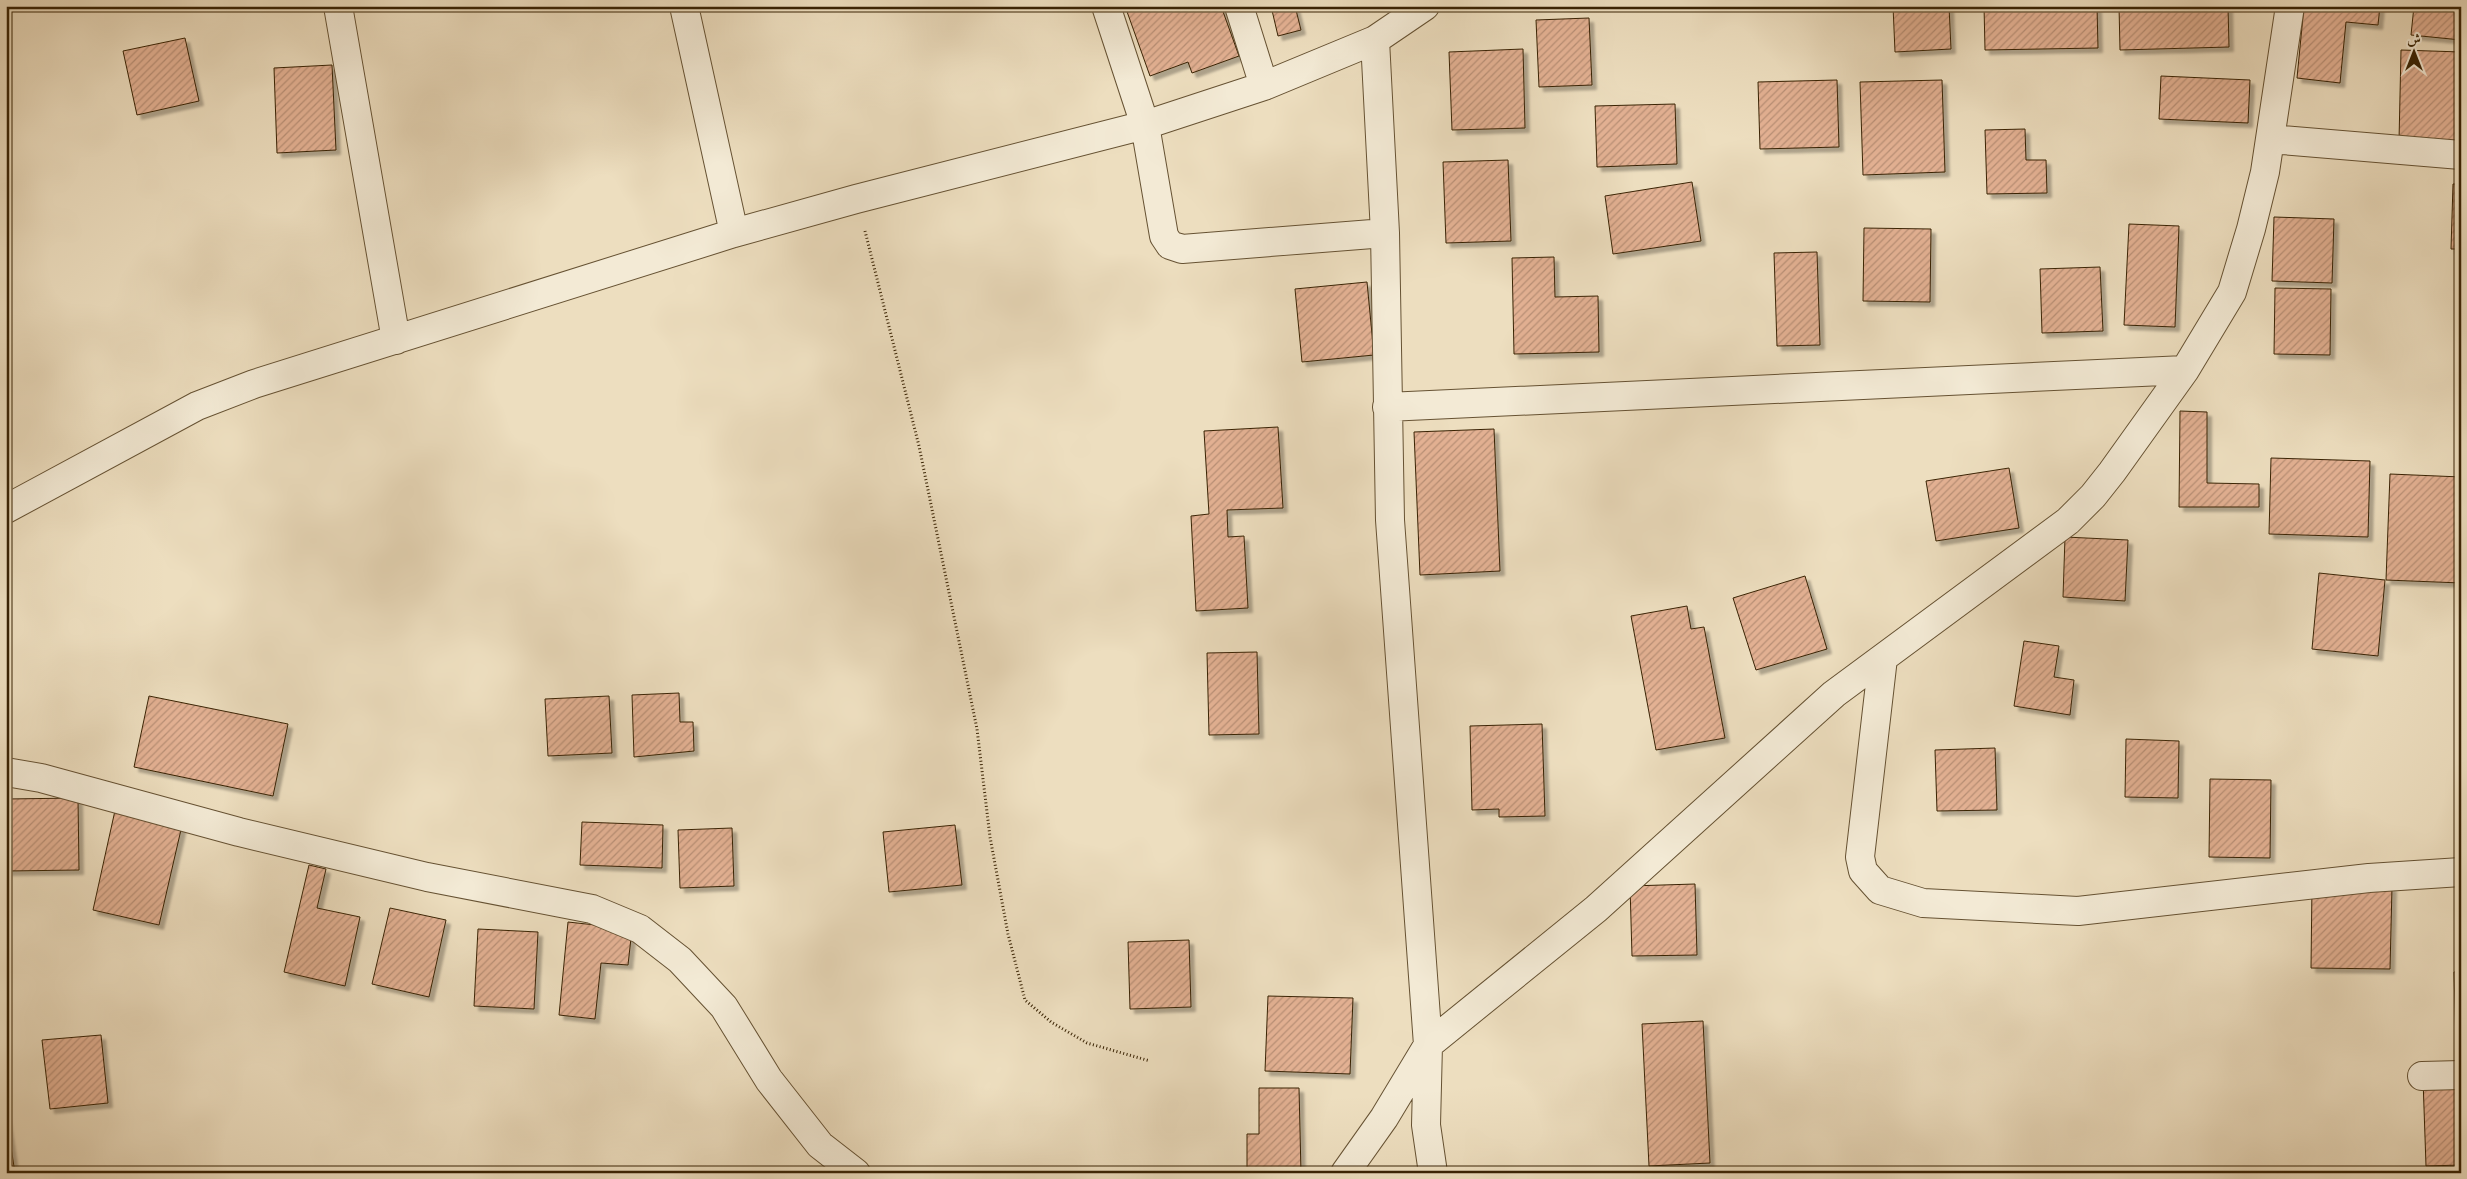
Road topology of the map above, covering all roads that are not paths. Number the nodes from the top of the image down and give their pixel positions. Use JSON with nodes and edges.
{"nodes":[{"id":1,"x":338,"y":6,"type":"edge"},
{"id":2,"x":684,"y":6,"type":"edge"},
{"id":3,"x":1106,"y":6,"type":"edge"},
{"id":4,"x":1239,"y":6,"type":"edge"},
{"id":5,"x":1425,"y":6,"type":"edge"},
{"id":6,"x":2290,"y":6,"type":"edge"},
{"id":7,"x":1375,"y":40,"type":"junction"},
{"id":8,"x":1264,"y":86,"type":"junction"},
{"id":9,"x":1145,"y":125,"type":"junction"},
{"id":10,"x":2270,"y":139,"type":"junction"},
{"id":11,"x":2461,"y":155,"type":"edge"},
{"id":12,"x":1385,"y":232,"type":"junction"},
{"id":13,"x":734,"y":233,"type":"junction"},
{"id":14,"x":396,"y":340,"type":"junction"},
{"id":15,"x":2185,"y":370,"type":"junction"},
{"id":16,"x":1387,"y":407,"type":"junction"},
{"id":17,"x":6,"y":509,"type":"edge"},
{"id":18,"x":1883,"y":658,"type":"junction"},
{"id":19,"x":6,"y":772,"type":"edge"},
{"id":20,"x":2461,"y":872,"type":"edge"},
{"id":21,"x":1428,"y":1045,"type":"junction"},
{"id":22,"x":2461,"y":1075,"type":"edge"},
{"id":23,"x":2422,"y":1076,"type":"dead end"},
{"id":24,"x":856,"y":1173,"type":"edge"},
{"id":25,"x":1345,"y":1173,"type":"edge"},
{"id":26,"x":1433,"y":1173,"type":"edge"}],
"edges":[{"from":1,"to":14,"type":"street"},
{"from":2,"to":13,"type":"street"},
{"from":3,"to":9,"type":"street"},
{"from":4,"to":8,"type":"street"},
{"from":5,"to":7,"type":"street"},
{"from":6,"to":10,"type":"street"},
{"from":7,"to":8,"type":"street"},
{"from":7,"to":12,"type":"street"},
{"from":8,"to":9,"type":"street"},
{"from":9,"to":12,"type":"street"},
{"from":9,"to":13,"type":"street"},
{"from":10,"to":11,"type":"street"},
{"from":10,"to":15,"type":"street"},
{"from":12,"to":16,"type":"street"},
{"from":13,"to":14,"type":"street"},
{"from":14,"to":17,"type":"street"},
{"from":15,"to":16,"type":"street"},
{"from":15,"to":18,"type":"street"},
{"from":16,"to":21,"type":"street"},
{"from":18,"to":20,"type":"street"},
{"from":18,"to":21,"type":"street"},
{"from":19,"to":24,"type":"street"},
{"from":21,"to":25,"type":"street"},
{"from":21,"to":26,"type":"street"},
{"from":22,"to":23,"type":"street"}]}
